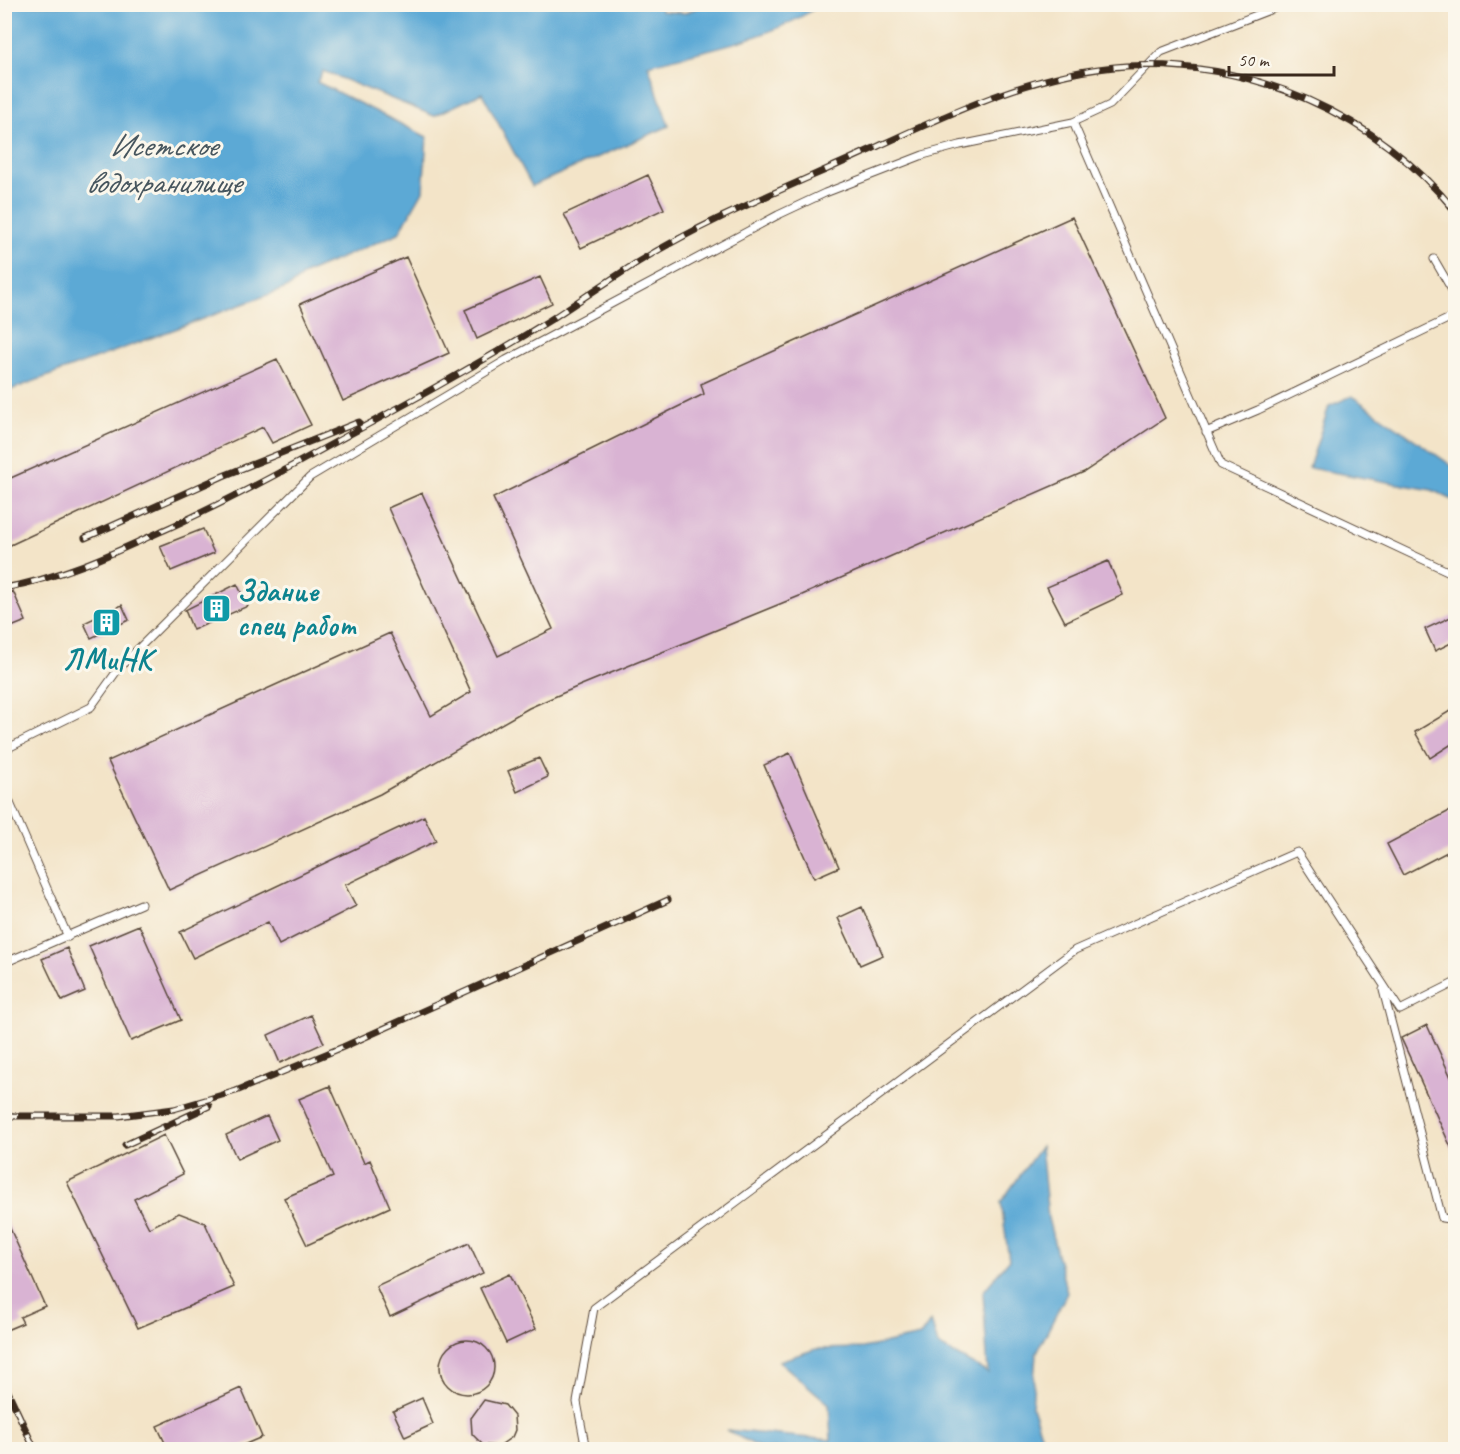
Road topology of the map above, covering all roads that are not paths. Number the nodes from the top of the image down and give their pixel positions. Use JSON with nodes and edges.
{"nodes":[{"id":1,"x":1285,"y":4,"type":"edge"},
{"id":2,"x":1073,"y":122,"type":"junction"},
{"id":3,"x":1434,"y":259,"type":"dead end"},
{"id":4,"x":1455,"y":297,"type":"edge"},
{"id":5,"x":1455,"y":315,"type":"edge"},
{"id":6,"x":1206,"y":432,"type":"junction"},
{"id":7,"x":1455,"y":575,"type":"edge"},
{"id":8,"x":4,"y":750,"type":"edge"},
{"id":9,"x":4,"y":789,"type":"edge"},
{"id":10,"x":141,"y":904,"type":"dead end"},
{"id":11,"x":68,"y":937,"type":"junction"},
{"id":12,"x":4,"y":963,"type":"edge"},
{"id":13,"x":1455,"y":982,"type":"edge"},
{"id":14,"x":1381,"y":985,"type":"junction"},
{"id":15,"x":1455,"y":1220,"type":"edge"},
{"id":16,"x":586,"y":1449,"type":"edge"}],
"edges":[{"from":1,"to":2,"type":"lane"},
{"from":2,"to":6,"type":"lane"},
{"from":2,"to":8,"type":"lane"},
{"from":3,"to":4,"type":"lane"},
{"from":5,"to":6,"type":"lane"},
{"from":6,"to":7,"type":"lane"},
{"from":9,"to":11,"type":"lane"},
{"from":10,"to":11,"type":"lane"},
{"from":11,"to":12,"type":"lane"},
{"from":13,"to":14,"type":"lane"},
{"from":14,"to":15,"type":"lane"},
{"from":14,"to":16,"type":"lane"}]}
